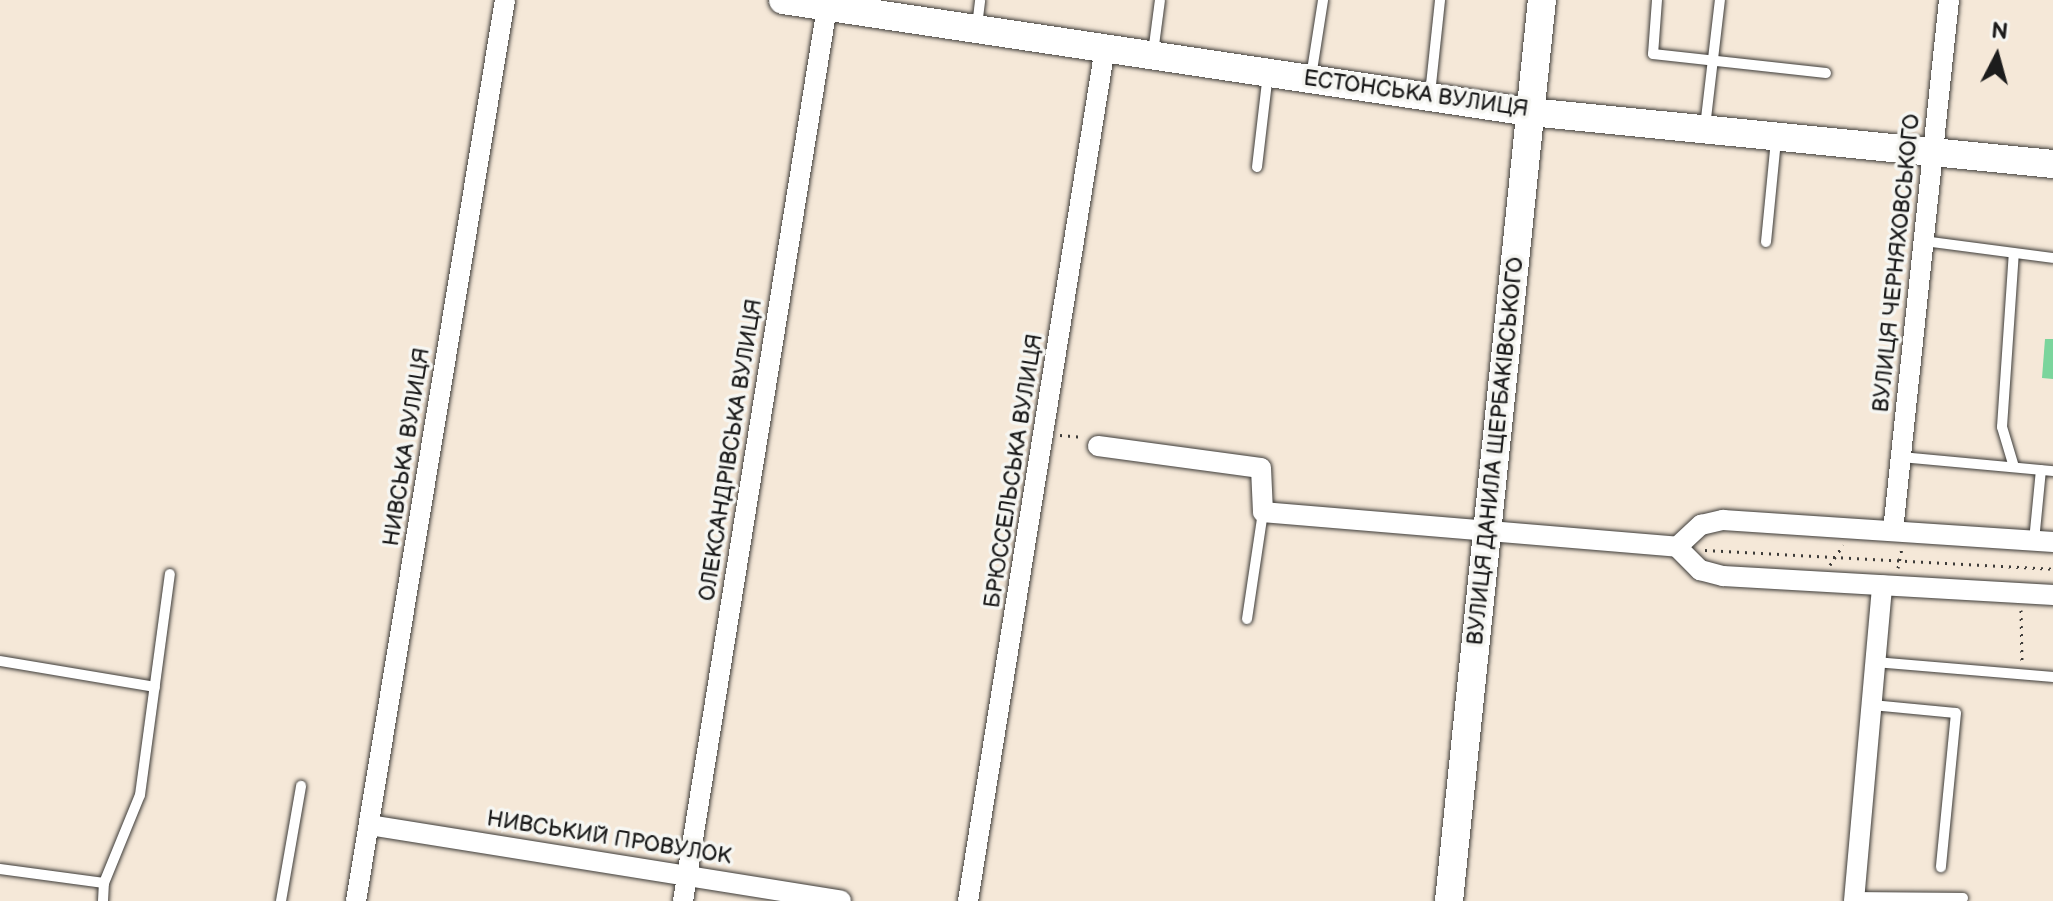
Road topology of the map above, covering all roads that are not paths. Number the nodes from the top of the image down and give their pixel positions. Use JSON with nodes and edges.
{"nodes":[{"id":1,"x":505,"y":0,"type":"edge"},
{"id":2,"x":783,"y":0,"type":"edge"},
{"id":3,"x":980,"y":0,"type":"edge"},
{"id":4,"x":1160,"y":0,"type":"edge"},
{"id":5,"x":1323,"y":0,"type":"edge"},
{"id":6,"x":1440,"y":0,"type":"edge"},
{"id":7,"x":1542,"y":0,"type":"edge"},
{"id":8,"x":1657,"y":0,"type":"edge"},
{"id":9,"x":1720,"y":0,"type":"edge"},
{"id":10,"x":1949,"y":0,"type":"edge"},
{"id":11,"x":838,"y":5,"type":"edge"},
{"id":12,"x":976,"y":29,"type":"junction"},
{"id":13,"x":1105,"y":48,"type":"junction"},
{"id":14,"x":1152,"y":55,"type":"junction"},
{"id":15,"x":1713,"y":60,"type":"junction"},
{"id":16,"x":1268,"y":72,"type":"junction"},
{"id":17,"x":1826,"y":73,"type":"dead end"},
{"id":18,"x":1311,"y":79,"type":"junction"},
{"id":19,"x":1430,"y":97,"type":"junction"},
{"id":20,"x":1530,"y":112,"type":"junction"},
{"id":21,"x":1705,"y":129,"type":"junction"},
{"id":22,"x":1776,"y":136,"type":"junction"},
{"id":23,"x":1933,"y":152,"type":"junction"},
{"id":24,"x":2053,"y":164,"type":"edge"},
{"id":25,"x":1257,"y":167,"type":"dead end"},
{"id":26,"x":1924,"y":241,"type":"junction"},
{"id":27,"x":1766,"y":242,"type":"dead end"},
{"id":28,"x":2014,"y":253,"type":"junction"},
{"id":29,"x":2053,"y":258,"type":"edge"},
{"id":30,"x":1098,"y":446,"type":"road end"},
{"id":31,"x":1901,"y":457,"type":"junction"},
{"id":32,"x":2014,"y":467,"type":"junction"},
{"id":33,"x":2041,"y":470,"type":"junction"},
{"id":34,"x":2053,"y":471,"type":"edge"},
{"id":35,"x":1263,"y":512,"type":"junction"},
{"id":36,"x":1487,"y":531,"type":"junction"},
{"id":37,"x":1898,"y":538,"type":"junction"},
{"id":38,"x":2034,"y":541,"type":"edge"},
{"id":39,"x":1677,"y":547,"type":"junction"},
{"id":40,"x":170,"y":574,"type":"dead end"},
{"id":41,"x":1882,"y":585,"type":"junction"},
{"id":42,"x":2053,"y":595,"type":"edge"},
{"id":43,"x":1247,"y":619,"type":"dead end"},
{"id":44,"x":0,"y":661,"type":"edge"},
{"id":45,"x":1875,"y":662,"type":"junction"},
{"id":46,"x":2053,"y":677,"type":"edge"},
{"id":47,"x":155,"y":687,"type":"junction"},
{"id":48,"x":1872,"y":705,"type":"junction"},
{"id":49,"x":301,"y":786,"type":"dead end"},
{"id":50,"x":369,"y":825,"type":"junction"},
{"id":51,"x":1941,"y":867,"type":"dead end"},
{"id":52,"x":0,"y":869,"type":"edge"},
{"id":53,"x":687,"y":874,"type":"junction"},
{"id":54,"x":104,"y":883,"type":"junction"},
{"id":55,"x":1963,"y":898,"type":"dead end"},
{"id":56,"x":1854,"y":899,"type":"edge"},
{"id":57,"x":103,"y":901,"type":"edge"},
{"id":58,"x":281,"y":901,"type":"edge"},
{"id":59,"x":356,"y":901,"type":"edge"},
{"id":60,"x":683,"y":901,"type":"edge"},
{"id":61,"x":841,"y":901,"type":"edge"},
{"id":62,"x":968,"y":901,"type":"edge"},
{"id":63,"x":1449,"y":901,"type":"edge"}],
"edges":[{"from":1,"to":50,"type":"street","name":"НИВСЬКА ВУЛИЦЯ"},
{"from":2,"to":11,"type":"street","name":"ЕСТОНСЬКА ВУЛИЦЯ"},
{"from":3,"to":12,"type":"lane"},
{"from":4,"to":14,"type":"lane"},
{"from":5,"to":18,"type":"lane"},
{"from":6,"to":19,"type":"lane"},
{"from":7,"to":20,"type":"street","name":"ВУЛИЦЯ ДАНИЛА ЩЕРБАКІВСЬКОГО"},
{"from":8,"to":15,"type":"lane"},
{"from":9,"to":15,"type":"lane"},
{"from":10,"to":23,"type":"street","name":"ВУЛИЦЯ ЧЕРНЯХОВСЬКОГО"},
{"from":11,"to":12,"type":"street","name":"ЕСТОНСЬКА ВУЛИЦЯ"},
{"from":11,"to":53,"type":"street","name":"ОЛЕКСАНДРІВСЬКА ВУЛИЦЯ"},
{"from":12,"to":13,"type":"street","name":"ЕСТОНСЬКА ВУЛИЦЯ"},
{"from":13,"to":14,"type":"street","name":"ЕСТОНСЬКА ВУЛИЦЯ"},
{"from":13,"to":62,"type":"street","name":"БРЮССЕЛЬСЬКА ВУЛИЦЯ"},
{"from":14,"to":16,"type":"street","name":"ЕСТОНСЬКА ВУЛИЦЯ"},
{"from":15,"to":17,"type":"lane"},
{"from":15,"to":21,"type":"lane"},
{"from":16,"to":18,"type":"street","name":"ЕСТОНСЬКА ВУЛИЦЯ"},
{"from":16,"to":25,"type":"lane"},
{"from":18,"to":19,"type":"street","name":"ЕСТОНСЬКА ВУЛИЦЯ"},
{"from":19,"to":20,"type":"street","name":"ЕСТОНСЬКА ВУЛИЦЯ"},
{"from":20,"to":21,"type":"street","name":"ЕСТОНСЬКА ВУЛИЦЯ"},
{"from":20,"to":36,"type":"street","name":"ВУЛИЦЯ ДАНИЛА ЩЕРБАКІВСЬКОГО"},
{"from":21,"to":22,"type":"street","name":"ЕСТОНСЬКА ВУЛИЦЯ"},
{"from":22,"to":23,"type":"street","name":"ЕСТОНСЬКА ВУЛИЦЯ"},
{"from":22,"to":27,"type":"lane"},
{"from":23,"to":24,"type":"street","name":"ЕСТОНСЬКА ВУЛИЦЯ"},
{"from":23,"to":26,"type":"street","name":"ВУЛИЦЯ ЧЕРНЯХОВСЬКОГО"},
{"from":26,"to":28,"type":"lane"},
{"from":26,"to":31,"type":"street","name":"ВУЛИЦЯ ЧЕРНЯХОВСЬКОГО"},
{"from":28,"to":29,"type":"lane"},
{"from":28,"to":32,"type":"lane"},
{"from":30,"to":35,"type":"street"},
{"from":31,"to":32,"type":"lane"},
{"from":31,"to":37,"type":"street","name":"ВУЛИЦЯ ЧЕРНЯХОВСЬКОГО"},
{"from":32,"to":33,"type":"lane"},
{"from":33,"to":34,"type":"lane"},
{"from":33,"to":38,"type":"lane"},
{"from":35,"to":36,"type":"street"},
{"from":35,"to":43,"type":"lane"},
{"from":36,"to":39,"type":"street"},
{"from":36,"to":63,"type":"street","name":"ВУЛИЦЯ ДАНИЛА ЩЕРБАКІВСЬКОГО"},
{"from":37,"to":38,"type":"street"},
{"from":37,"to":39,"type":"street"},
{"from":39,"to":41,"type":"street"},
{"from":40,"to":47,"type":"lane"},
{"from":41,"to":42,"type":"street"},
{"from":41,"to":45,"type":"street"},
{"from":44,"to":47,"type":"lane"},
{"from":45,"to":46,"type":"lane"},
{"from":45,"to":48,"type":"street"},
{"from":47,"to":54,"type":"lane"},
{"from":48,"to":51,"type":"lane"},
{"from":48,"to":56,"type":"street"},
{"from":49,"to":58,"type":"lane"},
{"from":50,"to":53,"type":"street","name":"НИВСЬКИЙ ПРОВУЛОК"},
{"from":50,"to":59,"type":"street","name":"НИВСЬКА ВУЛИЦЯ"},
{"from":52,"to":54,"type":"lane"},
{"from":53,"to":60,"type":"street","name":"ОЛЕКСАНДРІВСЬКА ВУЛИЦЯ"},
{"from":53,"to":61,"type":"street","name":"НИВСЬКИЙ ПРОВУЛОК"},
{"from":54,"to":57,"type":"lane"},
{"from":55,"to":56,"type":"lane"}]}
